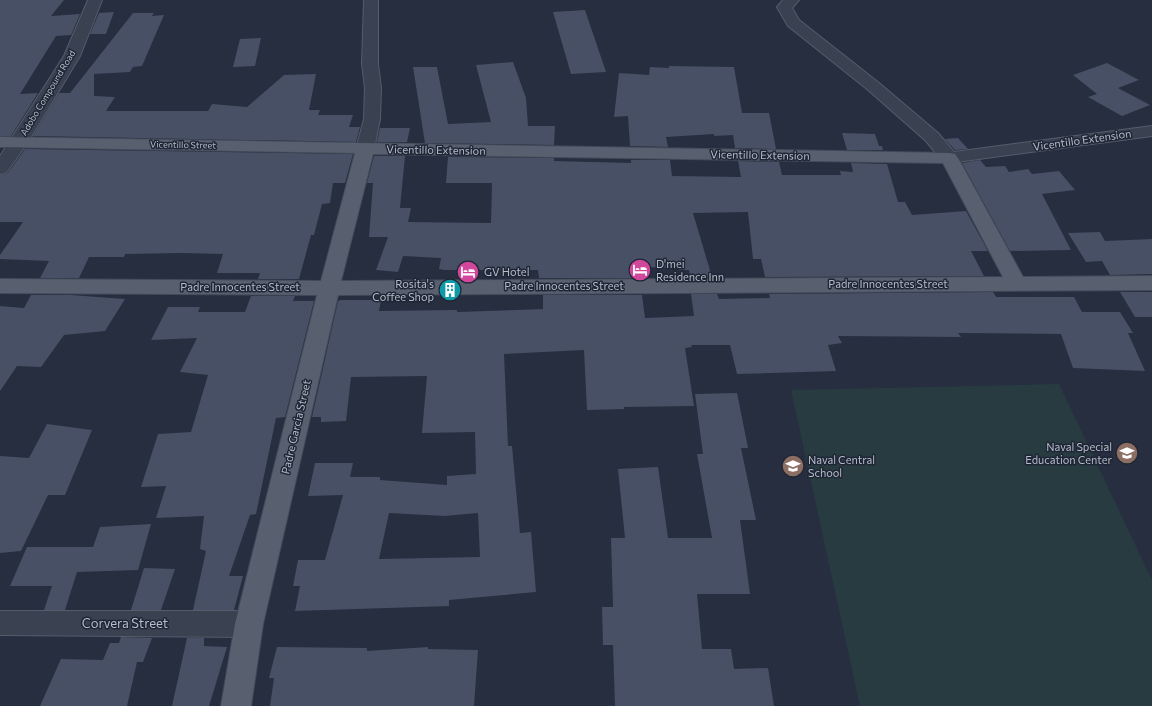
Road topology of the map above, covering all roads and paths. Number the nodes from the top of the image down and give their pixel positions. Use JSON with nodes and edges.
{"nodes":[{"id":1,"x":95,"y":0,"type":"edge"},
{"id":2,"x":371,"y":0,"type":"edge"},
{"id":3,"x":792,"y":0,"type":"edge"},
{"id":4,"x":1152,"y":131,"type":"edge"},
{"id":5,"x":0,"y":142,"type":"edge"},
{"id":6,"x":19,"y":142,"type":"junction"},
{"id":7,"x":365,"y":149,"type":"junction"},
{"id":8,"x":949,"y":158,"type":"junction"},
{"id":9,"x":0,"y":168,"type":"edge"},
{"id":10,"x":1016,"y":283,"type":"junction"},
{"id":11,"x":1152,"y":283,"type":"edge"},
{"id":12,"x":0,"y":286,"type":"edge"},
{"id":13,"x":329,"y":288,"type":"junction"},
{"id":14,"x":0,"y":623,"type":"edge"},
{"id":15,"x":249,"y":624,"type":"junction"},
{"id":16,"x":236,"y":706,"type":"edge"}],
"edges":[{"from":1,"to":6,"type":"street","name":"Adobo Compound Road"},
{"from":2,"to":7,"type":"street"},
{"from":3,"to":8,"type":"street"},
{"from":4,"to":8,"type":"street","name":"Vicentillo Extension"},
{"from":5,"to":6,"type":"main road","name":"Vicentillo Street"},
{"from":6,"to":7,"type":"main road","name":"Vicentillo Street"},
{"from":6,"to":9,"type":"street","name":"Adobo Compound Road"},
{"from":7,"to":8,"type":"main road","name":"Vicentillo Extension"},
{"from":7,"to":13,"type":"main road","name":"Padre Garcia Street"},
{"from":8,"to":10,"type":"main road"},
{"from":10,"to":11,"type":"main road","name":"Padre Innocentes Street"},
{"from":10,"to":13,"type":"main road","name":"Padre Innocentes Street"},
{"from":12,"to":13,"type":"main road","name":"Padre Innocentes Street"},
{"from":13,"to":15,"type":"main road","name":"Padre Garcia Street"},
{"from":14,"to":15,"type":"street","name":"Corvera Street"},
{"from":15,"to":16,"type":"main road","name":"Padre Garcia Street"}]}
